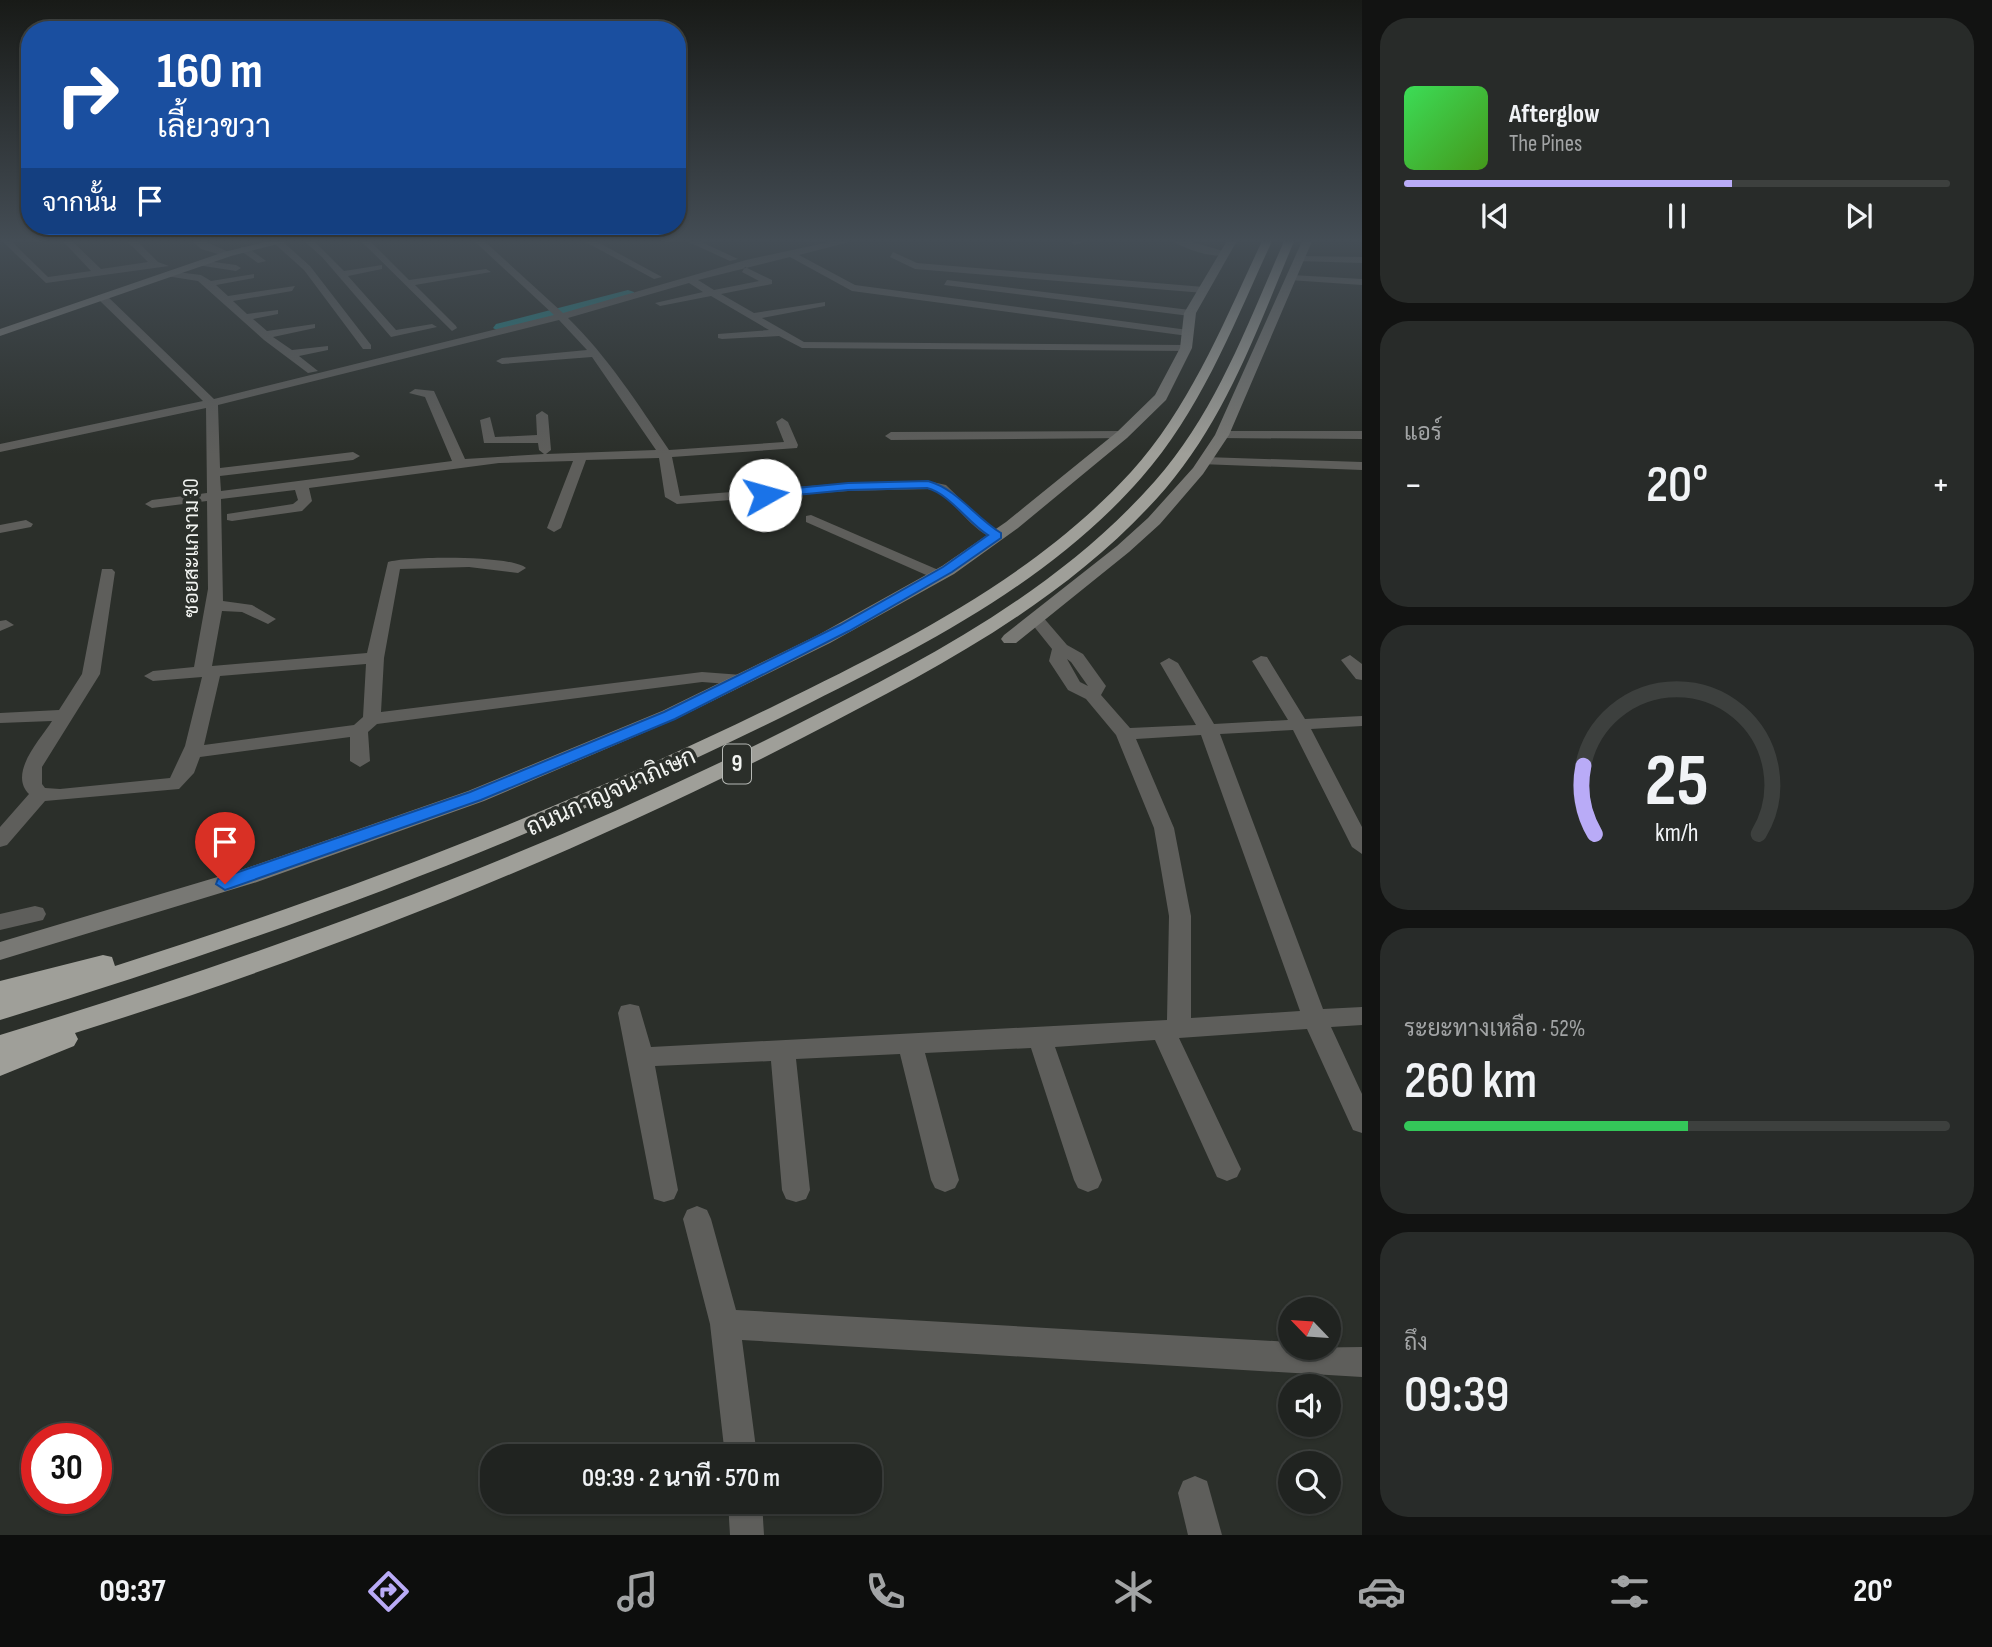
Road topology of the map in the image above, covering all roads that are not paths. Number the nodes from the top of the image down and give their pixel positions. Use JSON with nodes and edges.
{"nodes":[{"id":1,"x":63,"y":311,"type":"edge"},
{"id":2,"x":115,"y":311,"type":"edge"},
{"id":3,"x":239,"y":311,"type":"edge"},
{"id":4,"x":339,"y":311,"type":"edge"},
{"id":5,"x":374,"y":311,"type":"edge"},
{"id":6,"x":435,"y":311,"type":"edge"},
{"id":7,"x":561,"y":311,"type":"edge"},
{"id":8,"x":745,"y":311,"type":"edge"},
{"id":9,"x":784,"y":311,"type":"edge"},
{"id":10,"x":995,"y":311,"type":"edge"},
{"id":11,"x":1171,"y":311,"type":"edge"},
{"id":12,"x":1233,"y":311,"type":"edge"},
{"id":13,"x":1259,"y":311,"type":"edge"},
{"id":14,"x":1277,"y":311,"type":"edge"},
{"id":15,"x":274,"y":312,"type":"dead end"},
{"id":16,"x":555,"y":312,"type":"junction"},
{"id":17,"x":1190,"y":313,"type":"joint"},
{"id":18,"x":754,"y":316,"type":"junction"},
{"id":19,"x":246,"y":317,"type":"junction"},
{"id":20,"x":311,"y":326,"type":"dead end"},
{"id":21,"x":432,"y":327,"type":"dead end"},
{"id":22,"x":452,"y":328,"type":"dead end"},
{"id":23,"x":2,"y":330,"type":"edge"},
{"id":24,"x":780,"y":333,"type":"junction"},
{"id":25,"x":265,"y":335,"type":"junction"},
{"id":26,"x":722,"y":336,"type":"dead end"},
{"id":27,"x":1088,"y":338,"type":"dead end"},
{"id":28,"x":1187,"y":341,"type":"junction"},
{"id":29,"x":367,"y":347,"type":"dead end"},
{"id":30,"x":324,"y":348,"type":"dead end"},
{"id":31,"x":1098,"y":348,"type":"junction"},
{"id":32,"x":290,"y":354,"type":"junction"},
{"id":33,"x":595,"y":354,"type":"junction"},
{"id":34,"x":502,"y":360,"type":"dead end"},
{"id":35,"x":312,"y":371,"type":"dead end"},
{"id":36,"x":415,"y":393,"type":"dead end"},
{"id":37,"x":210,"y":401,"type":"junction"},
{"id":38,"x":542,"y":415,"type":"dead end"},
{"id":39,"x":486,"y":420,"type":"dead end"},
{"id":40,"x":782,"y":422,"type":"dead end"},
{"id":41,"x":1122,"y":435,"type":"junction"},
{"id":42,"x":1222,"y":435,"type":"junction"},
{"id":43,"x":1362,"y":435,"type":"edge"},
{"id":44,"x":891,"y":436,"type":"dead end"},
{"id":45,"x":544,"y":439,"type":"junction"},
{"id":46,"x":0,"y":448,"type":"edge"},
{"id":47,"x":665,"y":454,"type":"junction"},
{"id":48,"x":353,"y":456,"type":"dead end"},
{"id":49,"x":581,"y":457,"type":"junction"},
{"id":50,"x":546,"y":458,"type":"junction"},
{"id":51,"x":1205,"y":461,"type":"junction"},
{"id":52,"x":460,"y":464,"type":"junction"},
{"id":53,"x":1362,"y":466,"type":"edge"},
{"id":54,"x":213,"y":473,"type":"junction"},
{"id":55,"x":301,"y":485,"type":"junction"},
{"id":56,"x":213,"y":497,"type":"junction"},
{"id":57,"x":152,"y":504,"type":"dead end"},
{"id":58,"x":232,"y":517,"type":"dead end"},
{"id":59,"x":811,"y":519,"type":"dead end"},
{"id":60,"x":26,"y":524,"type":"dead end"},
{"id":61,"x":554,"y":528,"type":"dead end"},
{"id":62,"x":0,"y":529,"type":"edge"},
{"id":63,"x":997,"y":535,"type":"junction"},
{"id":64,"x":518,"y":568,"type":"dead end"},
{"id":65,"x":107,"y":572,"type":"dead end"},
{"id":66,"x":937,"y":575,"type":"junction"},
{"id":67,"x":214,"y":604,"type":"junction"},
{"id":68,"x":268,"y":619,"type":"dead end"},
{"id":69,"x":1037,"y":619,"type":"junction"},
{"id":70,"x":1010,"y":639,"type":"dead end"},
{"id":71,"x":375,"y":658,"type":"junction"},
{"id":72,"x":1350,"y":660,"type":"dead end"},
{"id":73,"x":1261,"y":661,"type":"dead end"},
{"id":74,"x":1169,"y":663,"type":"dead end"},
{"id":75,"x":207,"y":671,"type":"junction"},
{"id":76,"x":1362,"y":675,"type":"edge"},
{"id":77,"x":153,"y":676,"type":"dead end"},
{"id":78,"x":742,"y":680,"type":"junction"},
{"id":79,"x":65,"y":715,"type":"junction"},
{"id":80,"x":0,"y":718,"type":"edge"},
{"id":81,"x":1362,"y":721,"type":"edge"},
{"id":82,"x":1299,"y":723,"type":"junction"},
{"id":83,"x":365,"y":724,"type":"junction"},
{"id":84,"x":1209,"y":731,"type":"junction"},
{"id":85,"x":1125,"y":734,"type":"junction"},
{"id":86,"x":192,"y":752,"type":"junction"},
{"id":87,"x":360,"y":761,"type":"dead end"},
{"id":88,"x":40,"y":794,"type":"junction"},
{"id":89,"x":0,"y":840,"type":"edge"},
{"id":90,"x":1362,"y":847,"type":"edge"},
{"id":91,"x":346,"y":897,"type":"junction"},
{"id":92,"x":35,"y":914,"type":"dead end"},
{"id":93,"x":0,"y":922,"type":"edge"},
{"id":94,"x":0,"y":951,"type":"edge"},
{"id":95,"x":259,"y":962,"type":"junction"},
{"id":96,"x":0,"y":991,"type":"edge"},
{"id":97,"x":0,"y":1010,"type":"edge"},
{"id":98,"x":630,"y":1013,"type":"dead end"},
{"id":99,"x":1362,"y":1016,"type":"edge"},
{"id":100,"x":1314,"y":1017,"type":"junction"},
{"id":101,"x":1171,"y":1028,"type":"junction"},
{"id":102,"x":1040,"y":1038,"type":"junction"},
{"id":103,"x":910,"y":1045,"type":"junction"},
{"id":104,"x":0,"y":1046,"type":"edge"},
{"id":105,"x":783,"y":1050,"type":"junction"},
{"id":106,"x":641,"y":1056,"type":"junction"},
{"id":107,"x":0,"y":1065,"type":"edge"},
{"id":108,"x":1362,"y":1122,"type":"edge"},
{"id":109,"x":1227,"y":1168,"type":"dead end"},
{"id":110,"x":944,"y":1180,"type":"dead end"},
{"id":111,"x":1088,"y":1180,"type":"dead end"},
{"id":112,"x":664,"y":1190,"type":"dead end"},
{"id":113,"x":796,"y":1190,"type":"dead end"},
{"id":114,"x":698,"y":1219,"type":"dead end"},
{"id":115,"x":725,"y":1325,"type":"junction"},
{"id":116,"x":1362,"y":1362,"type":"edge"},
{"id":117,"x":740,"y":1444,"type":"edge"},
{"id":118,"x":1195,"y":1493,"type":"dead end"},
{"id":119,"x":746,"y":1514,"type":"edge"},
{"id":120,"x":747,"y":1535,"type":"edge"},
{"id":121,"x":1205,"y":1535,"type":"edge"}],
"edges":[{"from":1,"to":23,"type":"main road"},
{"from":2,"to":37,"type":"street"},
{"from":3,"to":19,"type":"street"},
{"from":4,"to":29,"type":"street"},
{"from":5,"to":21,"type":"street"},
{"from":6,"to":22,"type":"street"},
{"from":7,"to":16,"type":"street"},
{"from":8,"to":18,"type":"street"},
{"from":9,"to":18,"type":"street"},
{"from":10,"to":28,"type":"street"},
{"from":11,"to":17,"type":"street"},
{"from":12,"to":91,"type":"highway","name":"ถนนกาญจนาภิเษก","number":"9"},
{"from":13,"to":95,"type":"highway","name":"ถนนกาญจนาภิเษก","number":"9"},
{"from":14,"to":42,"type":"main road"},
{"from":15,"to":19,"type":"street"},
{"from":16,"to":33,"type":"street"},
{"from":16,"to":37,"type":"street"},
{"from":17,"to":28,"type":"main road"},
{"from":18,"to":24,"type":"street"},
{"from":19,"to":25,"type":"street"},
{"from":20,"to":25,"type":"street"},
{"from":24,"to":26,"type":"street"},
{"from":24,"to":31,"type":"street"},
{"from":25,"to":32,"type":"street"},
{"from":27,"to":31,"type":"street"},
{"from":28,"to":31,"type":"street"},
{"from":28,"to":41,"type":"main road"},
{"from":30,"to":32,"type":"street"},
{"from":32,"to":35,"type":"street"},
{"from":33,"to":34,"type":"street"},
{"from":33,"to":47,"type":"street"},
{"from":36,"to":52,"type":"street"},
{"from":37,"to":46,"type":"street"},
{"from":37,"to":54,"type":"street","name":"ซอยสะแกงาม 30"},
{"from":38,"to":45,"type":"street"},
{"from":39,"to":45,"type":"street"},
{"from":40,"to":47,"type":"street"},
{"from":41,"to":44,"type":"street"},
{"from":41,"to":63,"type":"main road"},
{"from":42,"to":43,"type":"street"},
{"from":42,"to":51,"type":"main road"},
{"from":45,"to":50,"type":"street"},
{"from":47,"to":49,"type":"street"},
{"from":47,"to":63,"type":"street"},
{"from":48,"to":54,"type":"street"},
{"from":49,"to":50,"type":"street"},
{"from":49,"to":61,"type":"street"},
{"from":50,"to":52,"type":"street"},
{"from":51,"to":53,"type":"street"},
{"from":51,"to":69,"type":"main road"},
{"from":52,"to":55,"type":"street"},
{"from":54,"to":56,"type":"street","name":"ซอยสะแกงาม 30"},
{"from":55,"to":56,"type":"street"},
{"from":55,"to":58,"type":"street"},
{"from":56,"to":57,"type":"street"},
{"from":56,"to":67,"type":"street","name":"ซอยสะแกงาม 30"},
{"from":59,"to":66,"type":"street"},
{"from":60,"to":62,"type":"street"},
{"from":63,"to":66,"type":"main road"},
{"from":64,"to":71,"type":"street"},
{"from":65,"to":79,"type":"street"},
{"from":66,"to":78,"type":"main road"},
{"from":67,"to":68,"type":"street"},
{"from":67,"to":75,"type":"street","name":"ซอยสะแกงาม 30"},
{"from":69,"to":70,"type":"main road"},
{"from":69,"to":85,"type":"street"},
{"from":71,"to":75,"type":"street"},
{"from":71,"to":83,"type":"street"},
{"from":72,"to":76,"type":"street"},
{"from":73,"to":82,"type":"street"},
{"from":74,"to":84,"type":"street"},
{"from":75,"to":77,"type":"street"},
{"from":75,"to":86,"type":"street","name":"ซอยสะแกงาม 30"},
{"from":78,"to":83,"type":"street"},
{"from":78,"to":94,"type":"main road"},
{"from":79,"to":80,"type":"street"},
{"from":79,"to":88,"type":"street"},
{"from":81,"to":82,"type":"street"},
{"from":82,"to":84,"type":"street"},
{"from":82,"to":90,"type":"street"},
{"from":83,"to":86,"type":"street"},
{"from":83,"to":87,"type":"street"},
{"from":84,"to":85,"type":"street"},
{"from":84,"to":100,"type":"street"},
{"from":85,"to":101,"type":"street"},
{"from":86,"to":88,"type":"street","name":"ซอยสะแกงาม 30"},
{"from":88,"to":89,"type":"street"},
{"from":91,"to":96,"type":"highway"},
{"from":91,"to":97,"type":"highway","name":"ถนนกาญจนาภิเษก","number":"9"},
{"from":92,"to":93,"type":"street"},
{"from":95,"to":104,"type":"highway","name":"ถนนกาญจนาภิเษก","number":"9"},
{"from":95,"to":107,"type":"highway"},
{"from":98,"to":106,"type":"street"},
{"from":99,"to":100,"type":"street"},
{"from":100,"to":101,"type":"street"},
{"from":100,"to":108,"type":"street"},
{"from":101,"to":102,"type":"street"},
{"from":101,"to":109,"type":"street"},
{"from":102,"to":103,"type":"street"},
{"from":102,"to":111,"type":"street"},
{"from":103,"to":105,"type":"street"},
{"from":103,"to":110,"type":"street"},
{"from":105,"to":106,"type":"street"},
{"from":105,"to":113,"type":"street"},
{"from":106,"to":112,"type":"street"},
{"from":114,"to":115,"type":"street"},
{"from":115,"to":116,"type":"street"},
{"from":115,"to":117,"type":"street"},
{"from":118,"to":121,"type":"street"},
{"from":119,"to":120,"type":"street"}]}
